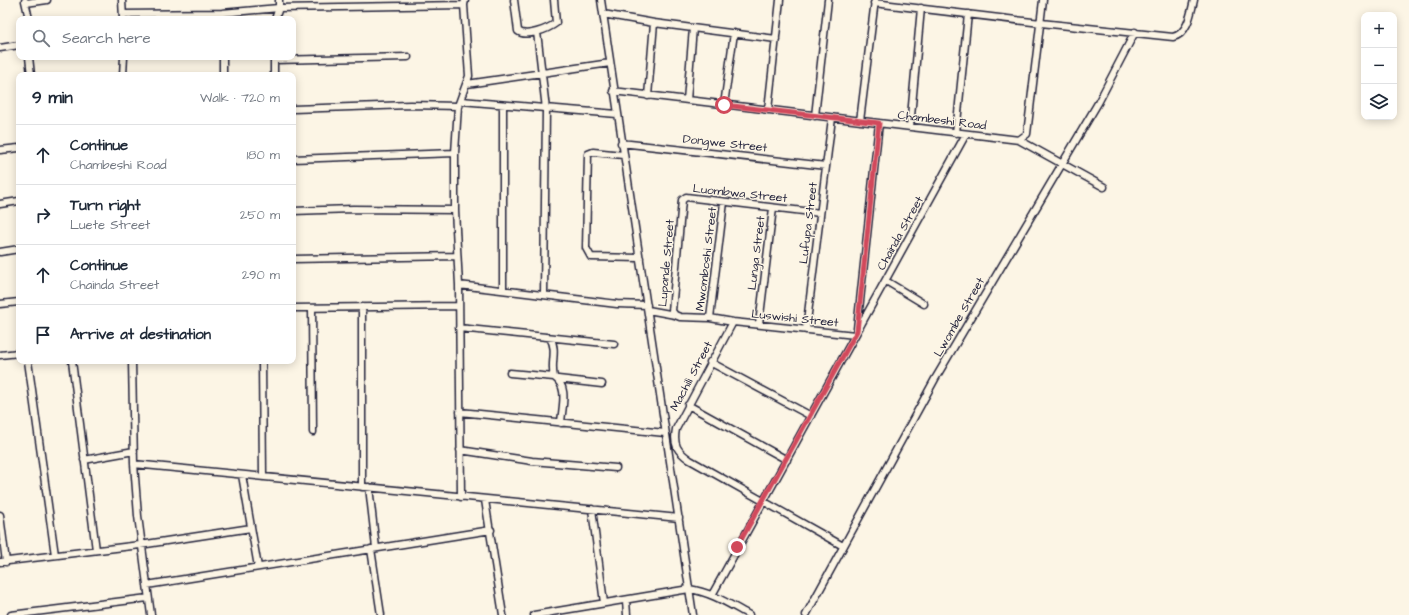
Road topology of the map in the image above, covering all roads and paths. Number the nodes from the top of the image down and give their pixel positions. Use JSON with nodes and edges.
{"nodes":[{"id":1,"x":47,"y":0,"type":"edge"},
{"id":2,"x":122,"y":0,"type":"edge"},
{"id":3,"x":279,"y":0,"type":"edge"},
{"id":4,"x":514,"y":0,"type":"edge"},
{"id":5,"x":554,"y":0,"type":"edge"},
{"id":6,"x":601,"y":0,"type":"edge"},
{"id":7,"x":780,"y":0,"type":"edge"},
{"id":8,"x":828,"y":0,"type":"edge"},
{"id":9,"x":1043,"y":0,"type":"edge"},
{"id":10,"x":1194,"y":0,"type":"edge"},
{"id":11,"x":875,"y":1,"type":"edge"},
{"id":12,"x":25,"y":2,"type":"edge"},
{"id":13,"x":413,"y":2,"type":"edge"},
{"id":14,"x":366,"y":3,"type":"edge"},
{"id":15,"x":465,"y":3,"type":"edge"},
{"id":16,"x":279,"y":8,"type":"junction"},
{"id":17,"x":921,"y":8,"type":"junction"},
{"id":18,"x":603,"y":14,"type":"junction"},
{"id":19,"x":968,"y":14,"type":"junction"},
{"id":20,"x":28,"y":16,"type":"edge"},
{"id":21,"x":123,"y":16,"type":"edge"},
{"id":22,"x":222,"y":16,"type":"edge"},
{"id":23,"x":276,"y":16,"type":"edge"},
{"id":24,"x":654,"y":23,"type":"junction"},
{"id":25,"x":1041,"y":23,"type":"junction"},
{"id":26,"x":693,"y":28,"type":"junction"},
{"id":27,"x":537,"y":32,"type":"junction"},
{"id":28,"x":1135,"y":32,"type":"junction"},
{"id":29,"x":734,"y":33,"type":"junction"},
{"id":30,"x":776,"y":39,"type":"junction"},
{"id":31,"x":16,"y":45,"type":"edge"},
{"id":32,"x":0,"y":48,"type":"edge"},
{"id":33,"x":408,"y":58,"type":"dead end"},
{"id":34,"x":296,"y":59,"type":"edge"},
{"id":35,"x":29,"y":60,"type":"edge"},
{"id":36,"x":124,"y":60,"type":"edge"},
{"id":37,"x":223,"y":60,"type":"edge"},
{"id":38,"x":274,"y":60,"type":"edge"},
{"id":39,"x":610,"y":63,"type":"junction"},
{"id":40,"x":31,"y":72,"type":"edge"},
{"id":41,"x":124,"y":72,"type":"edge"},
{"id":42,"x":223,"y":72,"type":"edge"},
{"id":43,"x":274,"y":72,"type":"edge"},
{"id":44,"x":542,"y":72,"type":"junction"},
{"id":45,"x":467,"y":84,"type":"junction"},
{"id":46,"x":613,"y":90,"type":"junction"},
{"id":47,"x":648,"y":96,"type":"junction"},
{"id":48,"x":687,"y":100,"type":"junction"},
{"id":49,"x":459,"y":104,"type":"junction"},
{"id":50,"x":503,"y":105,"type":"junction"},
{"id":51,"x":724,"y":105,"type":"junction"},
{"id":52,"x":296,"y":108,"type":"edge"},
{"id":53,"x":546,"y":109,"type":"junction"},
{"id":54,"x":768,"y":110,"type":"junction"},
{"id":55,"x":617,"y":114,"type":"junction"},
{"id":56,"x":815,"y":116,"type":"junction"},
{"id":57,"x":832,"y":118,"type":"junction"},
{"id":58,"x":860,"y":121,"type":"junction"},
{"id":59,"x":879,"y":123,"type":"junction"},
{"id":60,"x":910,"y":127,"type":"junction"},
{"id":61,"x":956,"y":133,"type":"junction"},
{"id":62,"x":966,"y":134,"type":"junction"},
{"id":63,"x":1019,"y":140,"type":"junction"},
{"id":64,"x":621,"y":143,"type":"junction"},
{"id":65,"x":16,"y":148,"type":"edge"},
{"id":66,"x":0,"y":150,"type":"edge"},
{"id":67,"x":455,"y":153,"type":"junction"},
{"id":68,"x":623,"y":155,"type":"junction"},
{"id":69,"x":296,"y":159,"type":"edge"},
{"id":70,"x":1062,"y":163,"type":"junction"},
{"id":71,"x":826,"y":166,"type":"junction"},
{"id":72,"x":1104,"y":187,"type":"dead end"},
{"id":73,"x":682,"y":200,"type":"joint"},
{"id":74,"x":16,"y":201,"type":"edge"},
{"id":75,"x":724,"y":202,"type":"junction"},
{"id":76,"x":0,"y":204,"type":"edge"},
{"id":77,"x":773,"y":208,"type":"junction"},
{"id":78,"x":455,"y":210,"type":"junction"},
{"id":79,"x":296,"y":211,"type":"edge"},
{"id":80,"x":820,"y":213,"type":"junction"},
{"id":81,"x":16,"y":249,"type":"edge"},
{"id":82,"x":0,"y":252,"type":"edge"},
{"id":83,"x":457,"y":256,"type":"junction"},
{"id":84,"x":640,"y":258,"type":"junction"},
{"id":85,"x":296,"y":259,"type":"edge"},
{"id":86,"x":886,"y":281,"type":"junction"},
{"id":87,"x":459,"y":285,"type":"junction"},
{"id":88,"x":503,"y":290,"type":"junction"},
{"id":89,"x":544,"y":294,"type":"junction"},
{"id":90,"x":16,"y":302,"type":"edge"},
{"id":91,"x":0,"y":304,"type":"edge"},
{"id":92,"x":924,"y":304,"type":"dead end"},
{"id":93,"x":459,"y":306,"type":"junction"},
{"id":94,"x":362,"y":307,"type":"junction"},
{"id":95,"x":296,"y":308,"type":"edge"},
{"id":96,"x":312,"y":308,"type":"junction"},
{"id":97,"x":647,"y":308,"type":"junction"},
{"id":98,"x":675,"y":315,"type":"junction"},
{"id":99,"x":710,"y":318,"type":"junction"},
{"id":100,"x":734,"y":322,"type":"junction"},
{"id":101,"x":759,"y":324,"type":"junction"},
{"id":102,"x":459,"y":328,"type":"junction"},
{"id":103,"x":806,"y":330,"type":"junction"},
{"id":104,"x":856,"y":333,"type":"junction"},
{"id":105,"x":550,"y":338,"type":"junction"},
{"id":106,"x":614,"y":344,"type":"dead end"},
{"id":107,"x":16,"y":353,"type":"edge"},
{"id":108,"x":0,"y":355,"type":"edge"},
{"id":109,"x":710,"y":362,"type":"junction"},
{"id":110,"x":28,"y":364,"type":"edge"},
{"id":111,"x":72,"y":364,"type":"edge"},
{"id":112,"x":132,"y":364,"type":"edge"},
{"id":113,"x":262,"y":364,"type":"edge"},
{"id":114,"x":510,"y":373,"type":"dead end"},
{"id":115,"x":556,"y":378,"type":"junction"},
{"id":116,"x":602,"y":384,"type":"dead end"},
{"id":117,"x":688,"y":404,"type":"junction"},
{"id":118,"x":460,"y":412,"type":"junction"},
{"id":119,"x":811,"y":416,"type":"junction"},
{"id":120,"x":560,"y":423,"type":"junction"},
{"id":121,"x":313,"y":432,"type":"dead end"},
{"id":122,"x":666,"y":434,"type":"junction"},
{"id":123,"x":675,"y":439,"type":"junction"},
{"id":124,"x":460,"y":450,"type":"junction"},
{"id":125,"x":134,"y":451,"type":"junction"},
{"id":126,"x":84,"y":460,"type":"junction"},
{"id":127,"x":787,"y":460,"type":"junction"},
{"id":128,"x":134,"y":464,"type":"junction"},
{"id":129,"x":616,"y":468,"type":"dead end"},
{"id":130,"x":242,"y":475,"type":"junction"},
{"id":131,"x":263,"y":477,"type":"junction"},
{"id":132,"x":362,"y":486,"type":"junction"},
{"id":133,"x":369,"y":487,"type":"junction"},
{"id":134,"x":461,"y":497,"type":"junction"},
{"id":135,"x":486,"y":500,"type":"junction"},
{"id":136,"x":764,"y":501,"type":"junction"},
{"id":137,"x":592,"y":509,"type":"junction"},
{"id":138,"x":0,"y":515,"type":"edge"},
{"id":139,"x":679,"y":518,"type":"junction"},
{"id":140,"x":251,"y":528,"type":"junction"},
{"id":141,"x":491,"y":530,"type":"junction"},
{"id":142,"x":140,"y":545,"type":"junction"},
{"id":143,"x":844,"y":546,"type":"junction"},
{"id":144,"x":373,"y":549,"type":"junction"},
{"id":145,"x":96,"y":550,"type":"junction"},
{"id":146,"x":55,"y":555,"type":"junction"},
{"id":147,"x":3,"y":562,"type":"edge"},
{"id":148,"x":258,"y":567,"type":"junction"},
{"id":149,"x":147,"y":585,"type":"junction"},
{"id":150,"x":689,"y":589,"type":"junction"},
{"id":151,"x":712,"y":595,"type":"junction"},
{"id":152,"x":148,"y":598,"type":"junction"},
{"id":153,"x":626,"y":600,"type":"junction"},
{"id":154,"x":604,"y":603,"type":"junction"},
{"id":155,"x":65,"y":612,"type":"edge"},
{"id":156,"x":567,"y":612,"type":"edge"},
{"id":157,"x":11,"y":615,"type":"edge"},
{"id":158,"x":151,"y":615,"type":"edge"},
{"id":159,"x":381,"y":615,"type":"edge"},
{"id":160,"x":503,"y":615,"type":"edge"},
{"id":161,"x":534,"y":615,"type":"edge"},
{"id":162,"x":627,"y":615,"type":"edge"},
{"id":163,"x":693,"y":615,"type":"edge"},
{"id":164,"x":749,"y":615,"type":"edge"},
{"id":165,"x":806,"y":615,"type":"edge"}],
"edges":[{"from":1,"to":12,"type":"street"},
{"from":2,"to":21,"type":"street"},
{"from":3,"to":16,"type":"street"},
{"from":4,"to":27,"type":"street"},
{"from":5,"to":27,"type":"street"},
{"from":6,"to":18,"type":"street"},
{"from":7,"to":30,"type":"street"},
{"from":8,"to":56,"type":"street"},
{"from":9,"to":25,"type":"street"},
{"from":10,"to":28,"type":"street"},
{"from":11,"to":17,"type":"street"},
{"from":11,"to":58,"type":"street"},
{"from":12,"to":20,"type":"street"},
{"from":13,"to":14,"type":"street"},
{"from":13,"to":15,"type":"street"},
{"from":14,"to":16,"type":"street"},
{"from":15,"to":45,"type":"street"},
{"from":16,"to":22,"type":"street"},
{"from":16,"to":23,"type":"street"},
{"from":17,"to":19,"type":"street"},
{"from":17,"to":60,"type":"street"},
{"from":18,"to":24,"type":"street"},
{"from":18,"to":39,"type":"street"},
{"from":19,"to":25,"type":"street"},
{"from":19,"to":61,"type":"street"},
{"from":24,"to":26,"type":"street"},
{"from":24,"to":47,"type":"street"},
{"from":25,"to":28,"type":"street"},
{"from":25,"to":63,"type":"street"},
{"from":26,"to":29,"type":"street"},
{"from":26,"to":48,"type":"street"},
{"from":27,"to":44,"type":"street"},
{"from":28,"to":70,"type":"street","name":"Lwombe Street"},
{"from":29,"to":30,"type":"street"},
{"from":29,"to":51,"type":"street"},
{"from":30,"to":54,"type":"street"},
{"from":31,"to":32,"type":"street"},
{"from":33,"to":34,"type":"street"},
{"from":35,"to":40,"type":"street"},
{"from":36,"to":41,"type":"street"},
{"from":37,"to":42,"type":"street"},
{"from":38,"to":43,"type":"street"},
{"from":39,"to":44,"type":"street"},
{"from":39,"to":46,"type":"street"},
{"from":44,"to":45,"type":"street"},
{"from":44,"to":53,"type":"street"},
{"from":45,"to":49,"type":"street"},
{"from":46,"to":47,"type":"street","name":"Chambeshi Road"},
{"from":46,"to":55,"type":"street"},
{"from":47,"to":48,"type":"street","name":"Chambeshi Road"},
{"from":48,"to":51,"type":"street","name":"Chambeshi Road"},
{"from":49,"to":50,"type":"street"},
{"from":49,"to":52,"type":"street"},
{"from":49,"to":67,"type":"street"},
{"from":50,"to":53,"type":"street"},
{"from":50,"to":88,"type":"street"},
{"from":51,"to":54,"type":"street","name":"Chambeshi Road"},
{"from":53,"to":55,"type":"street"},
{"from":53,"to":89,"type":"street"},
{"from":54,"to":56,"type":"street","name":"Chambeshi Road"},
{"from":55,"to":64,"type":"street"},
{"from":56,"to":57,"type":"street","name":"Chambeshi Road"},
{"from":57,"to":58,"type":"street","name":"Chambeshi Road"},
{"from":57,"to":71,"type":"street","name":"Lufupa Street"},
{"from":58,"to":59,"type":"street","name":"Chambeshi Road"},
{"from":59,"to":60,"type":"street","name":"Chambeshi Road"},
{"from":59,"to":104,"type":"street"},
{"from":60,"to":61,"type":"street","name":"Chambeshi Road"},
{"from":61,"to":62,"type":"street","name":"Chambeshi Road"},
{"from":62,"to":63,"type":"street","name":"Chambeshi Road"},
{"from":62,"to":86,"type":"street","name":"Chainda Street"},
{"from":63,"to":70,"type":"street"},
{"from":64,"to":68,"type":"street"},
{"from":64,"to":71,"type":"street","name":"Dongwe Street"},
{"from":65,"to":66,"type":"street"},
{"from":67,"to":69,"type":"street"},
{"from":67,"to":78,"type":"street"},
{"from":68,"to":84,"type":"street"},
{"from":68,"to":84,"type":"street"},
{"from":70,"to":72,"type":"street"},
{"from":70,"to":143,"type":"street","name":"Lwombe Street"},
{"from":71,"to":80,"type":"street","name":"Lufupa Street"},
{"from":73,"to":75,"type":"street","name":"Luombwa Street"},
{"from":73,"to":98,"type":"street","name":"Lupande Street"},
{"from":74,"to":76,"type":"street"},
{"from":75,"to":77,"type":"street","name":"Luombwa Street"},
{"from":75,"to":99,"type":"street","name":"Mwomboshi Street"},
{"from":77,"to":80,"type":"street","name":"Luombwa Street"},
{"from":77,"to":101,"type":"street","name":"Lunga Street"},
{"from":78,"to":79,"type":"street"},
{"from":78,"to":83,"type":"street"},
{"from":80,"to":103,"type":"street","name":"Lufupa Street"},
{"from":81,"to":82,"type":"street"},
{"from":83,"to":85,"type":"street"},
{"from":83,"to":87,"type":"street"},
{"from":84,"to":97,"type":"street"},
{"from":86,"to":92,"type":"street"},
{"from":86,"to":104,"type":"street","name":"Chainda Street"},
{"from":87,"to":88,"type":"street"},
{"from":87,"to":93,"type":"street"},
{"from":88,"to":89,"type":"street"},
{"from":89,"to":97,"type":"street"},
{"from":90,"to":91,"type":"street"},
{"from":93,"to":94,"type":"street"},
{"from":93,"to":102,"type":"street"},
{"from":94,"to":96,"type":"street"},
{"from":94,"to":132,"type":"street"},
{"from":95,"to":96,"type":"street"},
{"from":96,"to":121,"type":"street"},
{"from":97,"to":98,"type":"street"},
{"from":97,"to":122,"type":"street"},
{"from":98,"to":99,"type":"street","name":"Lupande Street"},
{"from":99,"to":100,"type":"street","name":"Lupande Street"},
{"from":100,"to":101,"type":"street","name":"Luswishi Street"},
{"from":100,"to":109,"type":"street","name":"Machili Street"},
{"from":101,"to":103,"type":"street","name":"Luswishi Street"},
{"from":102,"to":105,"type":"street"},
{"from":102,"to":118,"type":"street"},
{"from":103,"to":104,"type":"street","name":"Luswishi Street"},
{"from":104,"to":119,"type":"street","name":"Chainda Street"},
{"from":105,"to":106,"type":"street"},
{"from":105,"to":115,"type":"street"},
{"from":107,"to":108,"type":"street"},
{"from":109,"to":117,"type":"street","name":"Machili Street"},
{"from":109,"to":119,"type":"street"},
{"from":110,"to":146,"type":"street"},
{"from":111,"to":126,"type":"street"},
{"from":112,"to":125,"type":"street"},
{"from":113,"to":131,"type":"street"},
{"from":114,"to":115,"type":"street"},
{"from":115,"to":116,"type":"street"},
{"from":115,"to":120,"type":"street"},
{"from":117,"to":123,"type":"street","name":"Machili Street"},
{"from":117,"to":127,"type":"street"},
{"from":118,"to":120,"type":"street"},
{"from":118,"to":124,"type":"street"},
{"from":119,"to":127,"type":"street","name":"Chainda Street"},
{"from":120,"to":122,"type":"street"},
{"from":122,"to":123,"type":"street"},
{"from":122,"to":139,"type":"street"},
{"from":123,"to":136,"type":"street"},
{"from":124,"to":129,"type":"street"},
{"from":124,"to":134,"type":"street"},
{"from":125,"to":126,"type":"street"},
{"from":125,"to":128,"type":"street"},
{"from":126,"to":145,"type":"street"},
{"from":127,"to":136,"type":"street","name":"Chainda Street"},
{"from":128,"to":130,"type":"street"},
{"from":128,"to":142,"type":"street"},
{"from":130,"to":131,"type":"street"},
{"from":130,"to":140,"type":"street"},
{"from":131,"to":132,"type":"street"},
{"from":132,"to":133,"type":"street"},
{"from":133,"to":134,"type":"street"},
{"from":133,"to":144,"type":"street"},
{"from":134,"to":135,"type":"street"},
{"from":135,"to":137,"type":"street"},
{"from":135,"to":141,"type":"street"},
{"from":136,"to":143,"type":"street"},
{"from":136,"to":151,"type":"street","name":"Chainda Street"},
{"from":137,"to":139,"type":"street"},
{"from":137,"to":154,"type":"street"},
{"from":138,"to":147,"type":"street"},
{"from":139,"to":150,"type":"street"},
{"from":140,"to":142,"type":"street"},
{"from":140,"to":148,"type":"street"},
{"from":141,"to":144,"type":"street"},
{"from":141,"to":160,"type":"street"},
{"from":142,"to":145,"type":"street"},
{"from":142,"to":149,"type":"street"},
{"from":143,"to":165,"type":"street","name":"Lwombe Street"},
{"from":144,"to":148,"type":"street"},
{"from":144,"to":159,"type":"street"},
{"from":145,"to":146,"type":"street"},
{"from":146,"to":147,"type":"street"},
{"from":148,"to":149,"type":"street"},
{"from":149,"to":152,"type":"street"},
{"from":150,"to":151,"type":"street"},
{"from":150,"to":153,"type":"street"},
{"from":150,"to":163,"type":"street"},
{"from":151,"to":164,"type":"street"},
{"from":152,"to":155,"type":"street"},
{"from":152,"to":158,"type":"street"},
{"from":153,"to":154,"type":"street"},
{"from":153,"to":162,"type":"street"},
{"from":154,"to":156,"type":"street"},
{"from":155,"to":157,"type":"street"},
{"from":156,"to":161,"type":"street"}]}
